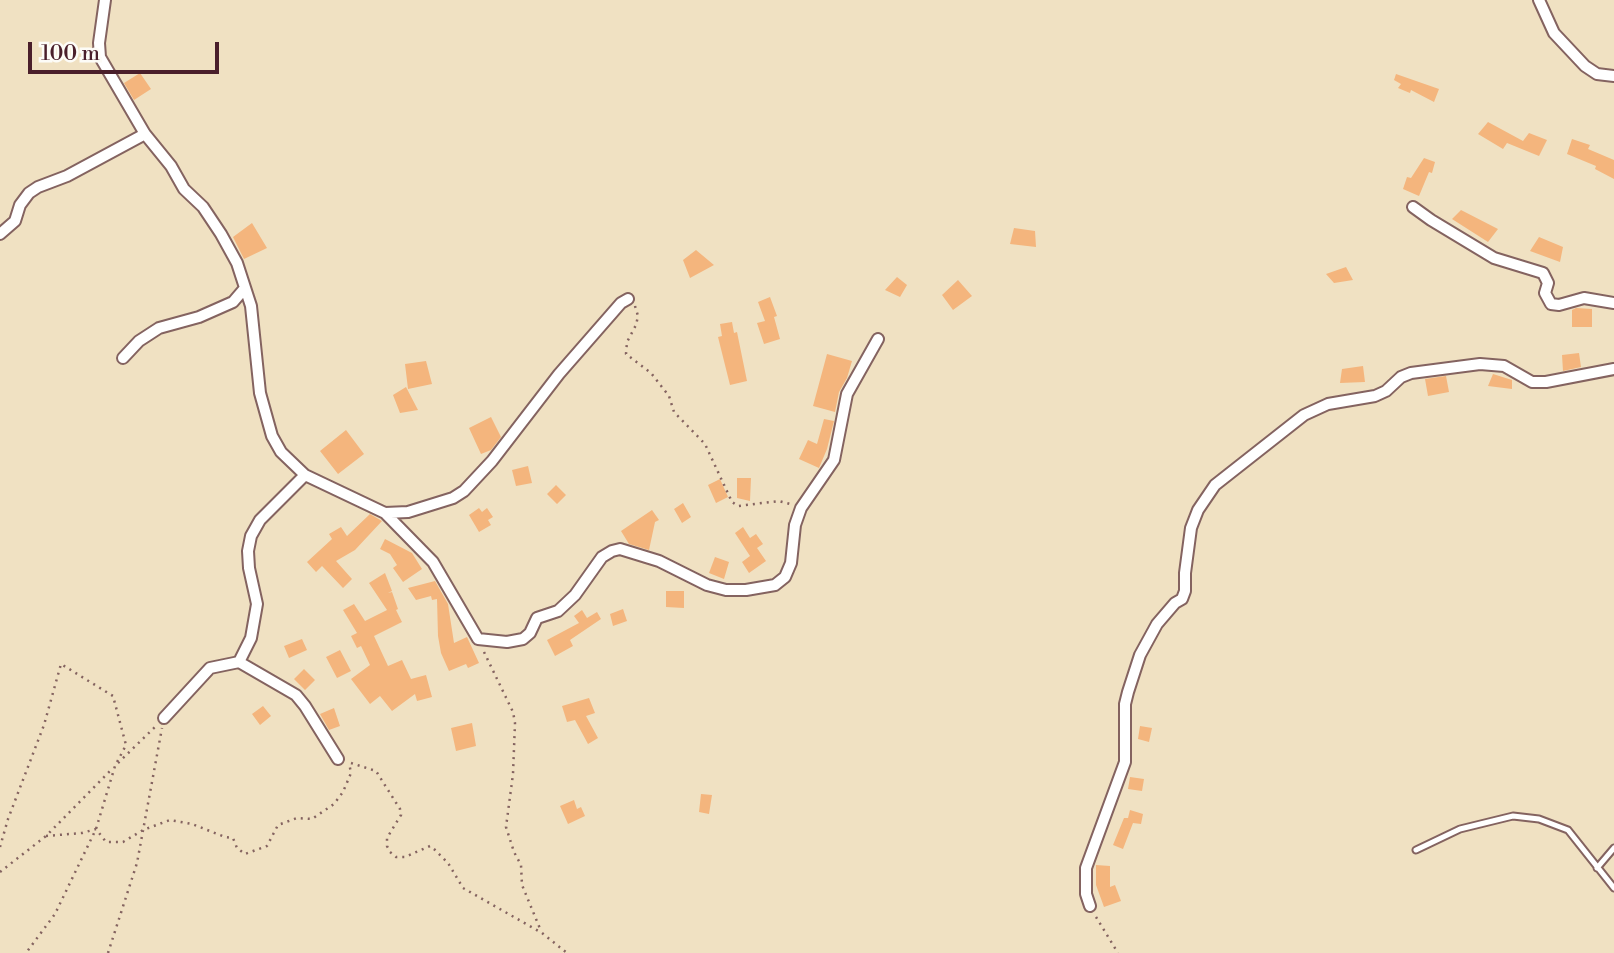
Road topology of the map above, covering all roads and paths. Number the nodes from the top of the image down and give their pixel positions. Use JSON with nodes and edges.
{"nodes":[{"id":1,"x":105,"y":0,"type":"edge"},
{"id":2,"x":1539,"y":0,"type":"edge"},
{"id":3,"x":1614,"y":76,"type":"edge"},
{"id":4,"x":145,"y":134,"type":"junction"},
{"id":5,"x":1413,"y":206,"type":"dead end"},
{"id":6,"x":0,"y":234,"type":"edge"},
{"id":7,"x":245,"y":288,"type":"junction"},
{"id":8,"x":628,"y":299,"type":"joint"},
{"id":9,"x":1614,"y":303,"type":"edge"},
{"id":10,"x":878,"y":339,"type":"dead end"},
{"id":11,"x":122,"y":358,"type":"dead end"},
{"id":12,"x":1614,"y":369,"type":"edge"},
{"id":13,"x":305,"y":475,"type":"junction"},
{"id":14,"x":801,"y":508,"type":"junction"},
{"id":15,"x":385,"y":513,"type":"junction"},
{"id":16,"x":478,"y":639,"type":"junction"},
{"id":17,"x":239,"y":662,"type":"junction"},
{"id":18,"x":164,"y":718,"type":"junction"},
{"id":19,"x":344,"y":760,"type":"junction"},
{"id":20,"x":115,"y":766,"type":"junction"},
{"id":21,"x":96,"y":829,"type":"junction"},
{"id":22,"x":143,"y":830,"type":"junction"},
{"id":23,"x":46,"y":836,"type":"junction"},
{"id":24,"x":0,"y":847,"type":"edge"},
{"id":25,"x":1614,"y":848,"type":"edge"},
{"id":26,"x":1416,"y":850,"type":"dead end"},
{"id":27,"x":1597,"y":868,"type":"junction"},
{"id":28,"x":0,"y":872,"type":"edge"},
{"id":29,"x":1614,"y":888,"type":"edge"},
{"id":30,"x":1090,"y":906,"type":"joint"},
{"id":31,"x":542,"y":933,"type":"junction"},
{"id":32,"x":26,"y":953,"type":"edge"},
{"id":33,"x":108,"y":953,"type":"edge"},
{"id":34,"x":566,"y":953,"type":"edge"},
{"id":35,"x":1118,"y":953,"type":"edge"}],
"edges":[{"from":1,"to":4,"type":"street"},
{"from":2,"to":3,"type":"street"},
{"from":4,"to":6,"type":"street"},
{"from":4,"to":7,"type":"street"},
{"from":5,"to":9,"type":"street"},
{"from":7,"to":11,"type":"street"},
{"from":7,"to":13,"type":"street"},
{"from":8,"to":14,"type":"path"},
{"from":8,"to":15,"type":"street"},
{"from":10,"to":14,"type":"street"},
{"from":12,"to":30,"type":"street"},
{"from":13,"to":15,"type":"street"},
{"from":13,"to":17,"type":"street"},
{"from":14,"to":16,"type":"street"},
{"from":15,"to":16,"type":"street"},
{"from":16,"to":31,"type":"path"},
{"from":17,"to":18,"type":"street"},
{"from":17,"to":19,"type":"street"},
{"from":18,"to":20,"type":"path"},
{"from":18,"to":22,"type":"path"},
{"from":19,"to":22,"type":"path"},
{"from":19,"to":31,"type":"path"},
{"from":20,"to":21,"type":"path"},
{"from":20,"to":23,"type":"path"},
{"from":20,"to":24,"type":"path"},
{"from":21,"to":22,"type":"path"},
{"from":21,"to":23,"type":"path"},
{"from":21,"to":32,"type":"path"},
{"from":22,"to":33,"type":"path"},
{"from":23,"to":28,"type":"path"},
{"from":25,"to":27,"type":"lane"},
{"from":26,"to":27,"type":"lane"},
{"from":27,"to":29,"type":"lane"},
{"from":30,"to":35,"type":"path"},
{"from":31,"to":34,"type":"path"}]}
